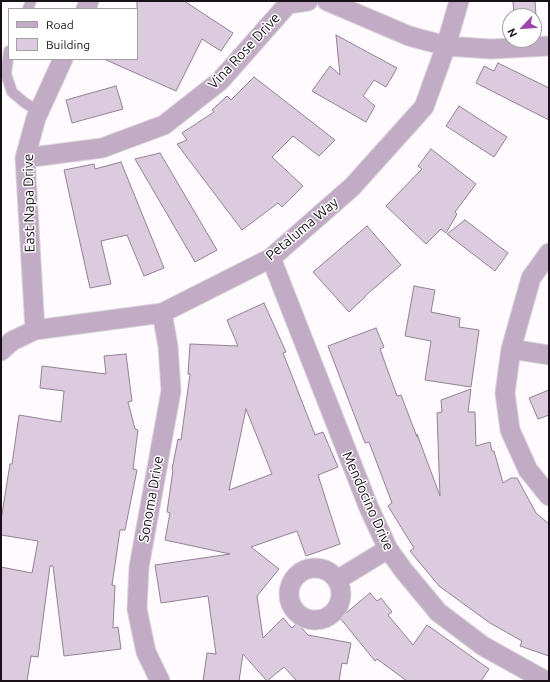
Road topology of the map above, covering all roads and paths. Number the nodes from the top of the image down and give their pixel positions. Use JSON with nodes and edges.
{"nodes":[{"id":1,"x":308,"y":1,"type":"edge"},
{"id":2,"x":327,"y":1,"type":"edge"},
{"id":3,"x":459,"y":1,"type":"edge"},
{"id":4,"x":446,"y":46,"type":"junction"},
{"id":5,"x":549,"y":46,"type":"edge"},
{"id":6,"x":8,"y":59,"type":"edge"},
{"id":7,"x":63,"y":60,"type":"edge"},
{"id":8,"x":39,"y":111,"type":"junction"},
{"id":9,"x":25,"y":158,"type":"junction"},
{"id":10,"x":549,"y":253,"type":"edge"},
{"id":11,"x":271,"y":258,"type":"junction"},
{"id":12,"x":162,"y":313,"type":"junction"},
{"id":13,"x":35,"y":330,"type":"junction"},
{"id":14,"x":511,"y":349,"type":"junction"},
{"id":15,"x":1,"y":351,"type":"edge"},
{"id":16,"x":549,"y":355,"type":"edge"},
{"id":17,"x":549,"y":496,"type":"edge"},
{"id":18,"x":388,"y":549,"type":"junction"},
{"id":19,"x":337,"y":580,"type":"dead end"},
{"id":20,"x":160,"y":681,"type":"edge"},
{"id":21,"x":546,"y":681,"type":"edge"}],
"edges":[{"from":1,"to":9,"type":"street","name":"Vina Rose Drive"},
{"from":2,"to":4,"type":"street"},
{"from":3,"to":4,"type":"street","name":"Petaluma Way"},
{"from":4,"to":5,"type":"street"},
{"from":4,"to":11,"type":"street","name":"Petaluma Way"},
{"from":6,"to":8,"type":"lane"},
{"from":7,"to":8,"type":"street","name":"East Napa Drive"},
{"from":8,"to":9,"type":"street","name":"East Napa Drive"},
{"from":9,"to":13,"type":"street","name":"East Napa Drive"},
{"from":10,"to":14,"type":"street"},
{"from":11,"to":12,"type":"street","name":"Petaluma Way"},
{"from":11,"to":18,"type":"street","name":"Mendocino Drive"},
{"from":12,"to":13,"type":"street","name":"Petaluma Way"},
{"from":12,"to":20,"type":"street","name":"Sonoma Drive"},
{"from":13,"to":15,"type":"street","name":"Petaluma Way"},
{"from":14,"to":16,"type":"street"},
{"from":14,"to":17,"type":"street"},
{"from":18,"to":19,"type":"street"},
{"from":18,"to":21,"type":"street","name":"Mendocino Drive"}]}
